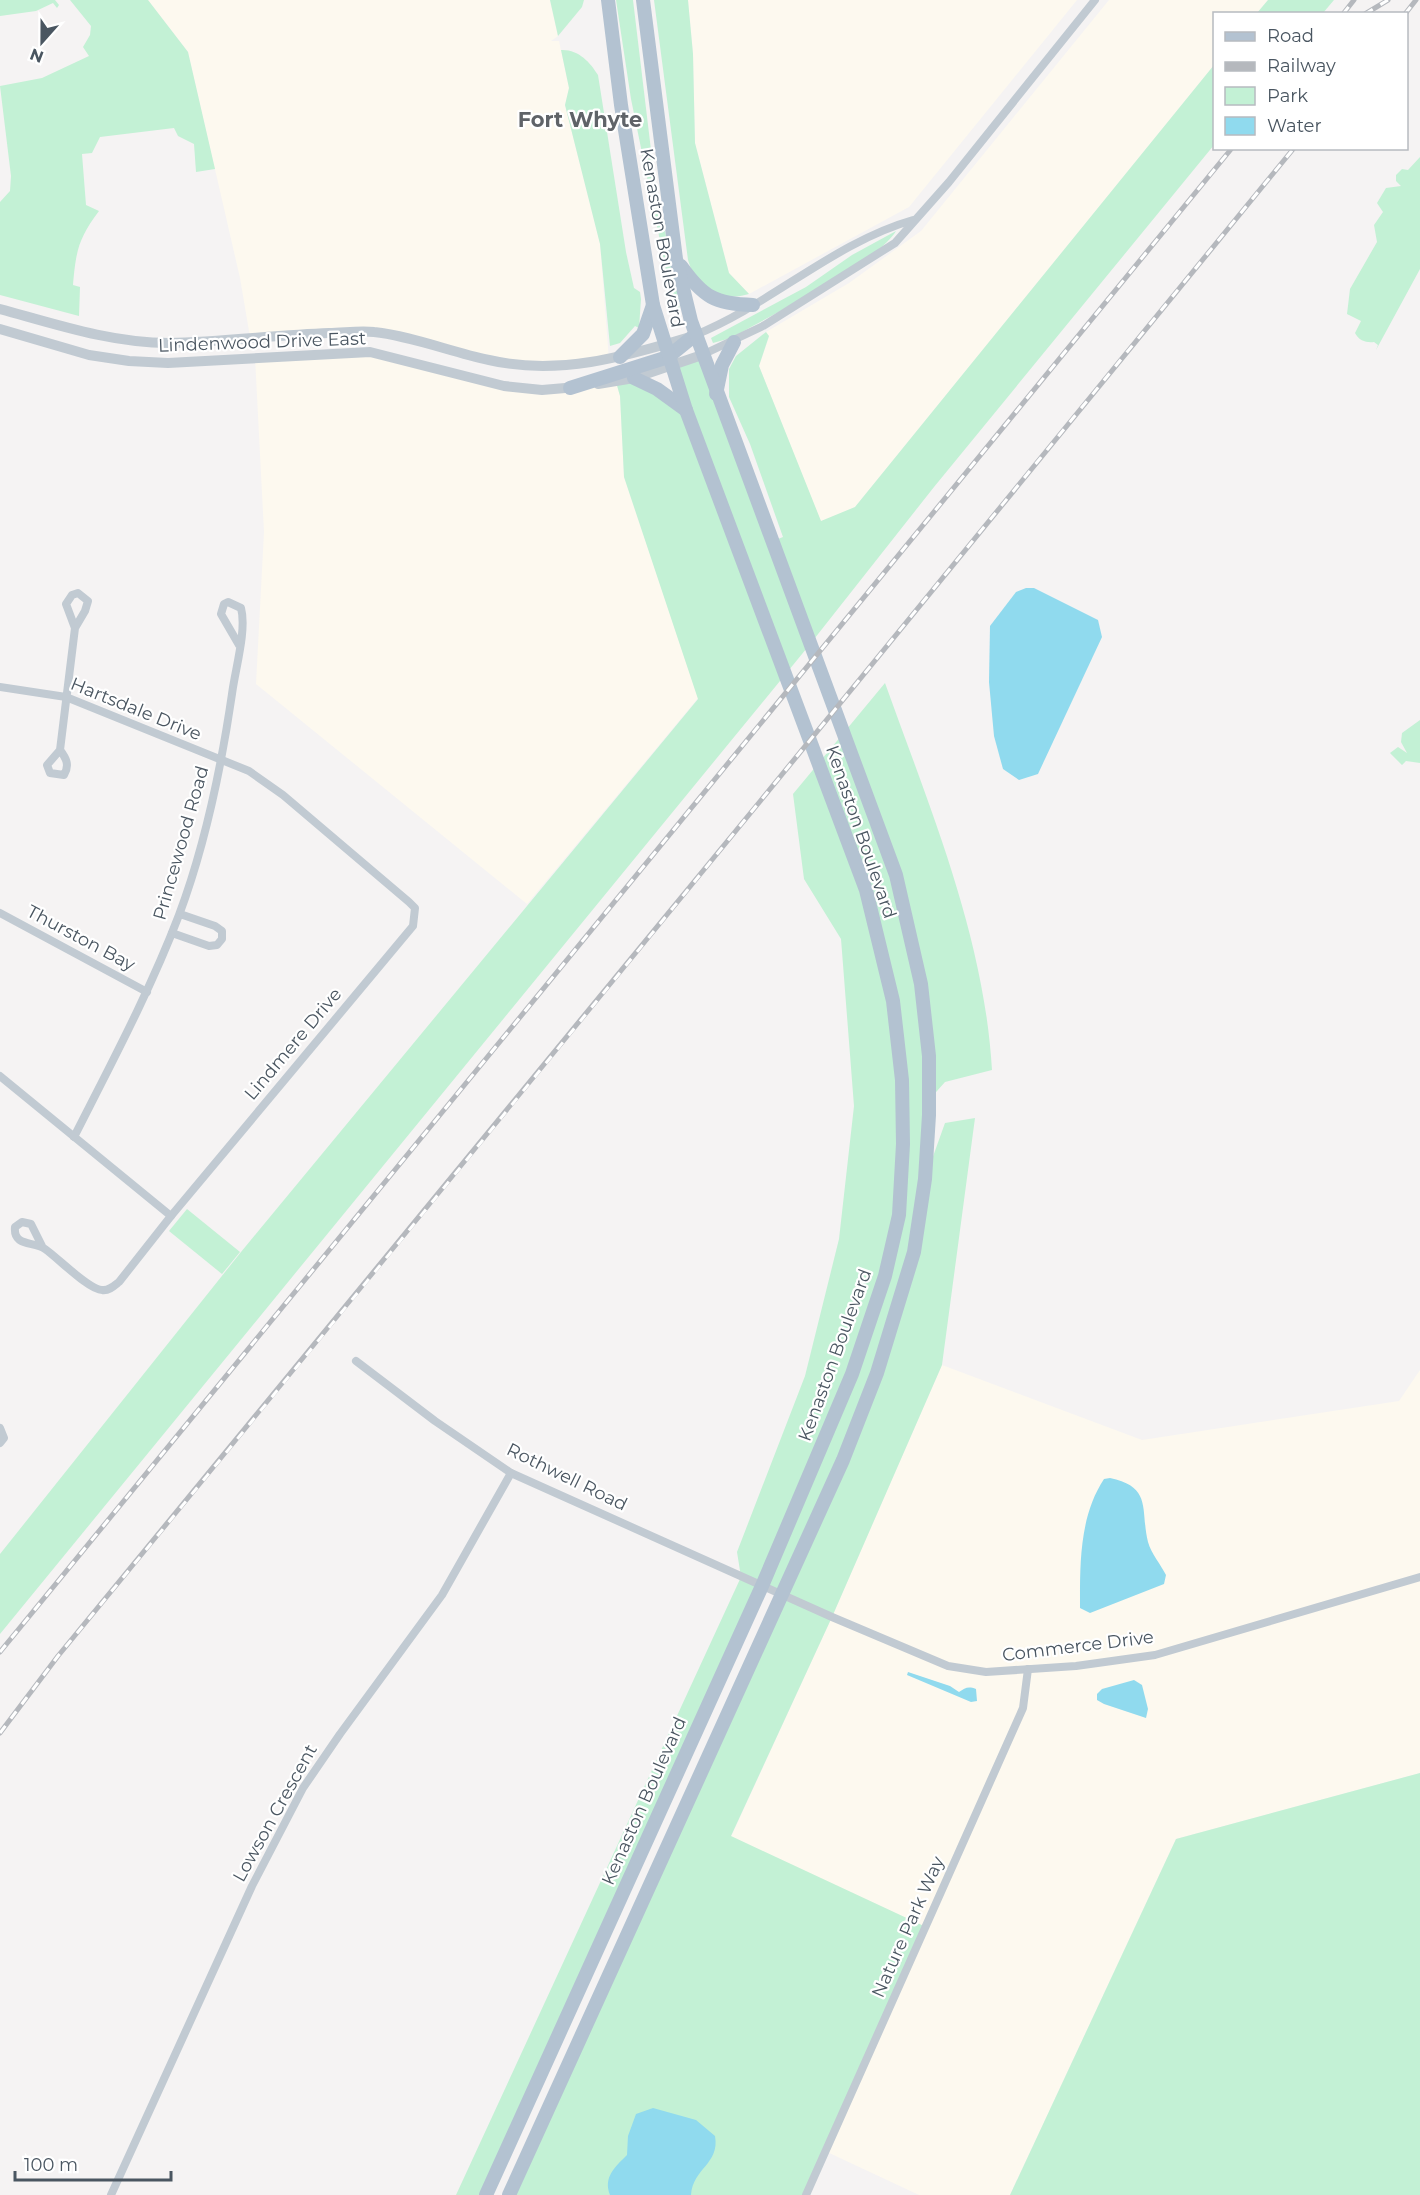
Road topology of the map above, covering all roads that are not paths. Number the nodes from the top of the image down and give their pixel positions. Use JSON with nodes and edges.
{"nodes":[{"id":1,"x":608,"y":0,"type":"edge"},
{"id":2,"x":643,"y":0,"type":"edge"},
{"id":3,"x":1095,"y":0,"type":"edge"},
{"id":4,"x":913,"y":220,"type":"junction"},
{"id":5,"x":676,"y":259,"type":"junction"},
{"id":6,"x":653,"y":305,"type":"junction"},
{"id":7,"x":753,"y":305,"type":"junction"},
{"id":8,"x":0,"y":309,"type":"edge"},
{"id":9,"x":0,"y":329,"type":"edge"},
{"id":10,"x":695,"y":335,"type":"junction"},
{"id":11,"x":734,"y":342,"type":"junction"},
{"id":12,"x":668,"y":356,"type":"junction"},
{"id":13,"x":702,"y":356,"type":"junction"},
{"id":14,"x":620,"y":357,"type":"junction"},
{"id":15,"x":634,"y":378,"type":"junction"},
{"id":16,"x":570,"y":388,"type":"junction"},
{"id":17,"x":716,"y":394,"type":"junction"},
{"id":18,"x":686,"y":410,"type":"junction"},
{"id":19,"x":75,"y":628,"type":"dead end"},
{"id":20,"x":239,"y":645,"type":"dead end"},
{"id":21,"x":0,"y":687,"type":"edge"},
{"id":22,"x":66,"y":697,"type":"junction"},
{"id":23,"x":60,"y":750,"type":"dead end"},
{"id":24,"x":222,"y":761,"type":"junction"},
{"id":25,"x":0,"y":913,"type":"edge"},
{"id":26,"x":180,"y":914,"type":"junction"},
{"id":27,"x":172,"y":933,"type":"junction"},
{"id":28,"x":147,"y":992,"type":"junction"},
{"id":29,"x":0,"y":1076,"type":"edge"},
{"id":30,"x":74,"y":1137,"type":"junction"},
{"id":31,"x":171,"y":1216,"type":"junction"},
{"id":32,"x":42,"y":1246,"type":"dead end"},
{"id":33,"x":356,"y":1361,"type":"dead end"},
{"id":34,"x":0,"y":1428,"type":"edge"},
{"id":35,"x":0,"y":1443,"type":"edge"},
{"id":36,"x":512,"y":1473,"type":"junction"},
{"id":37,"x":1420,"y":1577,"type":"edge"},
{"id":38,"x":762,"y":1586,"type":"junction"},
{"id":39,"x":781,"y":1594,"type":"junction"},
{"id":40,"x":1028,"y":1669,"type":"junction"},
{"id":41,"x":111,"y":2195,"type":"edge"},
{"id":42,"x":486,"y":2195,"type":"edge"},
{"id":43,"x":509,"y":2195,"type":"edge"},
{"id":44,"x":806,"y":2195,"type":"edge"}],
"edges":[{"from":1,"to":6,"type":"main road","name":"Kenaston Boulevard"},
{"from":2,"to":5,"type":"main road","name":"Kenaston Boulevard"},
{"from":3,"to":4,"type":"street"},
{"from":4,"to":7,"type":"street"},
{"from":4,"to":11,"type":"street"},
{"from":5,"to":7,"type":"main road"},
{"from":5,"to":10,"type":"main road","name":"Kenaston Boulevard"},
{"from":6,"to":12,"type":"main road","name":"Kenaston Boulevard"},
{"from":6,"to":14,"type":"main road"},
{"from":7,"to":10,"type":"street"},
{"from":8,"to":14,"type":"street","name":"Lindenwood Drive East"},
{"from":9,"to":16,"type":"street","name":"Lindenwood Drive East"},
{"from":10,"to":12,"type":"main road"},
{"from":10,"to":13,"type":"main road","name":"Kenaston Boulevard"},
{"from":11,"to":13,"type":"street"},
{"from":11,"to":17,"type":"main road"},
{"from":12,"to":13,"type":"street","name":"Lindenwood Drive East"},
{"from":12,"to":14,"type":"street","name":"Lindenwood Drive East"},
{"from":12,"to":15,"type":"street","name":"Lindenwood Drive East"},
{"from":12,"to":16,"type":"main road"},
{"from":12,"to":18,"type":"main road","name":"Kenaston Boulevard"},
{"from":13,"to":17,"type":"main road","name":"Kenaston Boulevard"},
{"from":15,"to":16,"type":"street","name":"Lindenwood Drive East"},
{"from":15,"to":18,"type":"main road"},
{"from":17,"to":39,"type":"main road","name":"Kenaston Boulevard"},
{"from":18,"to":38,"type":"main road","name":"Kenaston Boulevard"},
{"from":19,"to":22,"type":"street"},
{"from":20,"to":24,"type":"street","name":"Princewood Road"},
{"from":21,"to":22,"type":"street","name":"Hartsdale Drive"},
{"from":22,"to":23,"type":"street"},
{"from":22,"to":24,"type":"street","name":"Hartsdale Drive"},
{"from":24,"to":26,"type":"street","name":"Princewood Road"},
{"from":24,"to":31,"type":"street","name":"Lindmere Drive"},
{"from":25,"to":28,"type":"street","name":"Thurston Bay"},
{"from":26,"to":27,"type":"street","name":"Princewood Road"},
{"from":26,"to":27,"type":"street"},
{"from":27,"to":28,"type":"street","name":"Princewood Road"},
{"from":28,"to":30,"type":"street","name":"Princewood Road"},
{"from":29,"to":30,"type":"street"},
{"from":30,"to":31,"type":"street"},
{"from":31,"to":32,"type":"street"},
{"from":33,"to":36,"type":"street","name":"Rothwell Road"},
{"from":34,"to":35,"type":"street"},
{"from":36,"to":38,"type":"street","name":"Rothwell Road"},
{"from":36,"to":41,"type":"street","name":"Lowson Crescent"},
{"from":37,"to":40,"type":"street","name":"Commerce Drive"},
{"from":38,"to":39,"type":"street","name":"Rothwell Road"},
{"from":38,"to":42,"type":"main road","name":"Kenaston Boulevard"},
{"from":39,"to":40,"type":"street","name":"Commerce Drive"},
{"from":39,"to":43,"type":"main road","name":"Kenaston Boulevard"},
{"from":40,"to":44,"type":"street","name":"Nature Park Way"}]}
